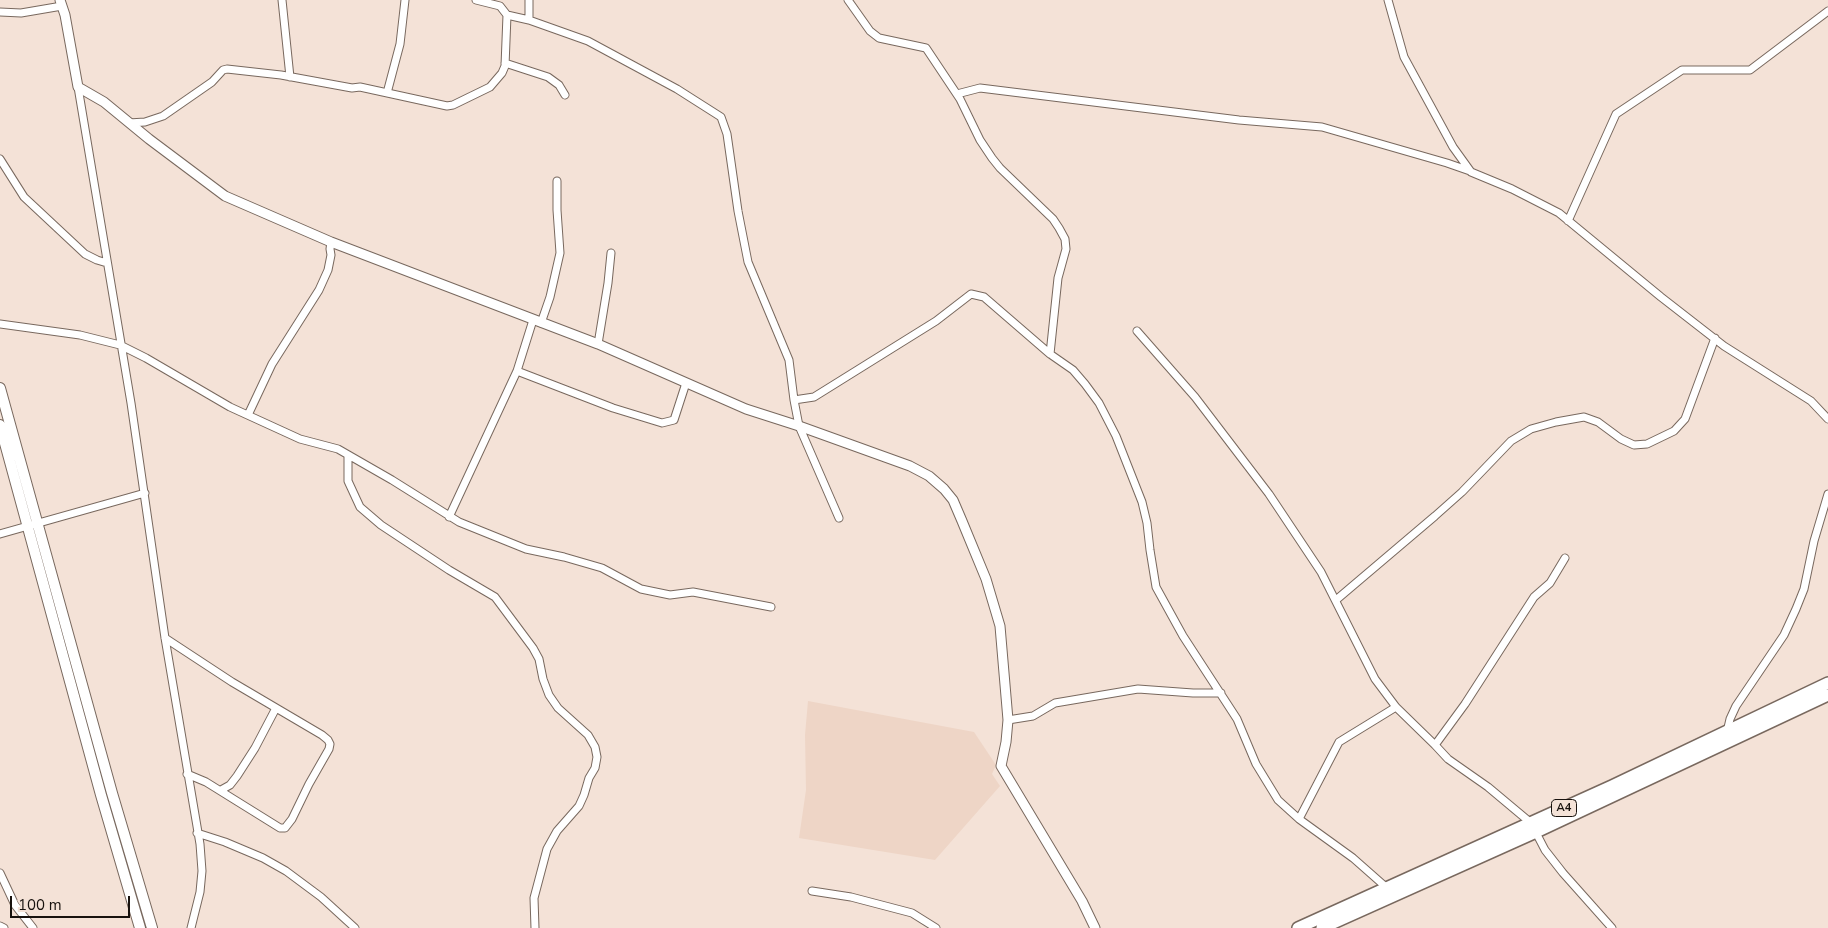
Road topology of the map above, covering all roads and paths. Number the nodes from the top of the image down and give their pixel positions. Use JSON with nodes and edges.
{"nodes":[{"id":1,"x":282,"y":0,"type":"edge"},
{"id":2,"x":405,"y":0,"type":"edge"},
{"id":3,"x":476,"y":0,"type":"edge"},
{"id":4,"x":528,"y":0,"type":"edge"},
{"id":5,"x":848,"y":0,"type":"edge"},
{"id":6,"x":1388,"y":0,"type":"edge"},
{"id":7,"x":61,"y":3,"type":"edge"},
{"id":8,"x":1828,"y":11,"type":"edge"},
{"id":9,"x":0,"y":12,"type":"edge"},
{"id":10,"x":507,"y":15,"type":"junction"},
{"id":11,"x":529,"y":20,"type":"junction"},
{"id":12,"x":505,"y":63,"type":"junction"},
{"id":13,"x":290,"y":77,"type":"junction"},
{"id":14,"x":78,"y":87,"type":"junction"},
{"id":15,"x":387,"y":92,"type":"junction"},
{"id":16,"x":565,"y":94,"type":"dead end"},
{"id":17,"x":957,"y":94,"type":"junction"},
{"id":18,"x":129,"y":123,"type":"junction"},
{"id":19,"x":0,"y":159,"type":"edge"},
{"id":20,"x":1471,"y":172,"type":"junction"},
{"id":21,"x":557,"y":182,"type":"dead end"},
{"id":22,"x":1568,"y":221,"type":"junction"},
{"id":23,"x":331,"y":242,"type":"junction"},
{"id":24,"x":611,"y":253,"type":"dead end"},
{"id":25,"x":107,"y":263,"type":"junction"},
{"id":26,"x":537,"y":322,"type":"junction"},
{"id":27,"x":0,"y":324,"type":"edge"},
{"id":28,"x":1137,"y":331,"type":"dead end"},
{"id":29,"x":1715,"y":338,"type":"junction"},
{"id":30,"x":120,"y":344,"type":"junction"},
{"id":31,"x":598,"y":344,"type":"junction"},
{"id":32,"x":1050,"y":354,"type":"junction"},
{"id":33,"x":516,"y":371,"type":"junction"},
{"id":34,"x":686,"y":383,"type":"junction"},
{"id":35,"x":0,"y":388,"type":"edge"},
{"id":36,"x":794,"y":400,"type":"junction"},
{"id":37,"x":248,"y":415,"type":"junction"},
{"id":38,"x":1828,"y":420,"type":"edge"},
{"id":39,"x":0,"y":425,"type":"edge"},
{"id":40,"x":799,"y":426,"type":"junction"},
{"id":41,"x":348,"y":455,"type":"junction"},
{"id":42,"x":145,"y":493,"type":"junction"},
{"id":43,"x":1828,"y":494,"type":"edge"},
{"id":44,"x":450,"y":517,"type":"junction"},
{"id":45,"x":839,"y":518,"type":"dead end"},
{"id":46,"x":33,"y":524,"type":"junction"},
{"id":47,"x":0,"y":534,"type":"edge"},
{"id":48,"x":1565,"y":558,"type":"dead end"},
{"id":49,"x":1336,"y":600,"type":"junction"},
{"id":50,"x":771,"y":607,"type":"dead end"},
{"id":51,"x":166,"y":638,"type":"junction"},
{"id":52,"x":1828,"y":683,"type":"edge"},
{"id":53,"x":1221,"y":693,"type":"junction"},
{"id":54,"x":1828,"y":695,"type":"edge"},
{"id":55,"x":1396,"y":707,"type":"junction"},
{"id":56,"x":276,"y":708,"type":"junction"},
{"id":57,"x":1008,"y":720,"type":"junction"},
{"id":58,"x":1729,"y":736,"type":"junction"},
{"id":59,"x":1435,"y":745,"type":"junction"},
{"id":60,"x":187,"y":774,"type":"junction"},
{"id":61,"x":221,"y":790,"type":"junction"},
{"id":62,"x":107,"y":794,"type":"junction"},
{"id":63,"x":1299,"y":818,"type":"junction"},
{"id":64,"x":1534,"y":827,"type":"junction"},
{"id":65,"x":198,"y":833,"type":"junction"},
{"id":66,"x":0,"y":873,"type":"edge"},
{"id":67,"x":136,"y":873,"type":"junction"},
{"id":68,"x":126,"y":877,"type":"junction"},
{"id":69,"x":1387,"y":888,"type":"junction"},
{"id":70,"x":812,"y":891,"type":"dead end"},
{"id":71,"x":0,"y":926,"type":"edge"},
{"id":72,"x":4,"y":928,"type":"edge"},
{"id":73,"x":33,"y":928,"type":"edge"},
{"id":74,"x":140,"y":928,"type":"edge"},
{"id":75,"x":152,"y":928,"type":"edge"},
{"id":76,"x":191,"y":928,"type":"edge"},
{"id":77,"x":355,"y":928,"type":"edge"},
{"id":78,"x":536,"y":928,"type":"edge"},
{"id":79,"x":936,"y":928,"type":"edge"},
{"id":80,"x":1095,"y":928,"type":"edge"},
{"id":81,"x":1298,"y":928,"type":"edge"},
{"id":82,"x":1322,"y":928,"type":"edge"},
{"id":83,"x":1612,"y":928,"type":"edge"}],
"edges":[{"from":1,"to":13,"type":"street"},
{"from":2,"to":15,"type":"street"},
{"from":3,"to":10,"type":"street"},
{"from":4,"to":11,"type":"street"},
{"from":5,"to":17,"type":"street"},
{"from":6,"to":20,"type":"street"},
{"from":7,"to":9,"type":"street"},
{"from":7,"to":14,"type":"street"},
{"from":8,"to":22,"type":"street"},
{"from":10,"to":11,"type":"street"},
{"from":10,"to":12,"type":"street"},
{"from":11,"to":36,"type":"street"},
{"from":12,"to":15,"type":"street"},
{"from":12,"to":16,"type":"street"},
{"from":13,"to":15,"type":"street"},
{"from":13,"to":18,"type":"street"},
{"from":14,"to":18,"type":"street"},
{"from":14,"to":25,"type":"street"},
{"from":17,"to":20,"type":"street"},
{"from":17,"to":32,"type":"street"},
{"from":18,"to":23,"type":"street"},
{"from":19,"to":25,"type":"street"},
{"from":20,"to":22,"type":"street"},
{"from":21,"to":26,"type":"street"},
{"from":22,"to":29,"type":"street"},
{"from":23,"to":26,"type":"street"},
{"from":23,"to":37,"type":"street"},
{"from":24,"to":31,"type":"street"},
{"from":25,"to":30,"type":"street"},
{"from":26,"to":31,"type":"street"},
{"from":26,"to":33,"type":"street"},
{"from":27,"to":30,"type":"street"},
{"from":28,"to":49,"type":"street"},
{"from":29,"to":38,"type":"street"},
{"from":29,"to":49,"type":"street"},
{"from":30,"to":37,"type":"street"},
{"from":30,"to":42,"type":"street"},
{"from":31,"to":34,"type":"street"},
{"from":32,"to":36,"type":"street"},
{"from":32,"to":53,"type":"street"},
{"from":33,"to":34,"type":"street"},
{"from":33,"to":44,"type":"street"},
{"from":34,"to":40,"type":"street"},
{"from":35,"to":46,"type":"main road"},
{"from":36,"to":40,"type":"street"},
{"from":37,"to":41,"type":"street"},
{"from":39,"to":46,"type":"main road"},
{"from":40,"to":45,"type":"street"},
{"from":40,"to":57,"type":"street"},
{"from":41,"to":44,"type":"street"},
{"from":41,"to":78,"type":"street"},
{"from":42,"to":46,"type":"street"},
{"from":42,"to":51,"type":"street"},
{"from":43,"to":58,"type":"street"},
{"from":44,"to":50,"type":"street"},
{"from":46,"to":47,"type":"street"},
{"from":46,"to":62,"type":"main road"},
{"from":48,"to":59,"type":"street"},
{"from":49,"to":55,"type":"street"},
{"from":51,"to":56,"type":"street"},
{"from":51,"to":60,"type":"street"},
{"from":52,"to":58,"type":"highway","number":"A4"},
{"from":53,"to":57,"type":"street"},
{"from":53,"to":63,"type":"street"},
{"from":54,"to":58,"type":"highway","number":"A4"},
{"from":55,"to":59,"type":"street"},
{"from":55,"to":63,"type":"street"},
{"from":56,"to":61,"type":"street"},
{"from":56,"to":61,"type":"street"},
{"from":57,"to":80,"type":"street"},
{"from":58,"to":64,"type":"highway","number":"A4"},
{"from":59,"to":64,"type":"street"},
{"from":60,"to":61,"type":"street"},
{"from":60,"to":65,"type":"street"},
{"from":62,"to":67,"type":"main road"},
{"from":62,"to":68,"type":"main road"},
{"from":63,"to":69,"type":"street"},
{"from":64,"to":69,"type":"highway","number":"A4"},
{"from":64,"to":82,"type":"highway","number":"A4"},
{"from":64,"to":83,"type":"street"},
{"from":65,"to":76,"type":"street"},
{"from":65,"to":77,"type":"street"},
{"from":66,"to":73,"type":"street"},
{"from":67,"to":68,"type":"main road"},
{"from":67,"to":75,"type":"main road"},
{"from":68,"to":74,"type":"main road"},
{"from":69,"to":81,"type":"highway","number":"A4"},
{"from":70,"to":79,"type":"street"},
{"from":71,"to":72,"type":"street"}]}
